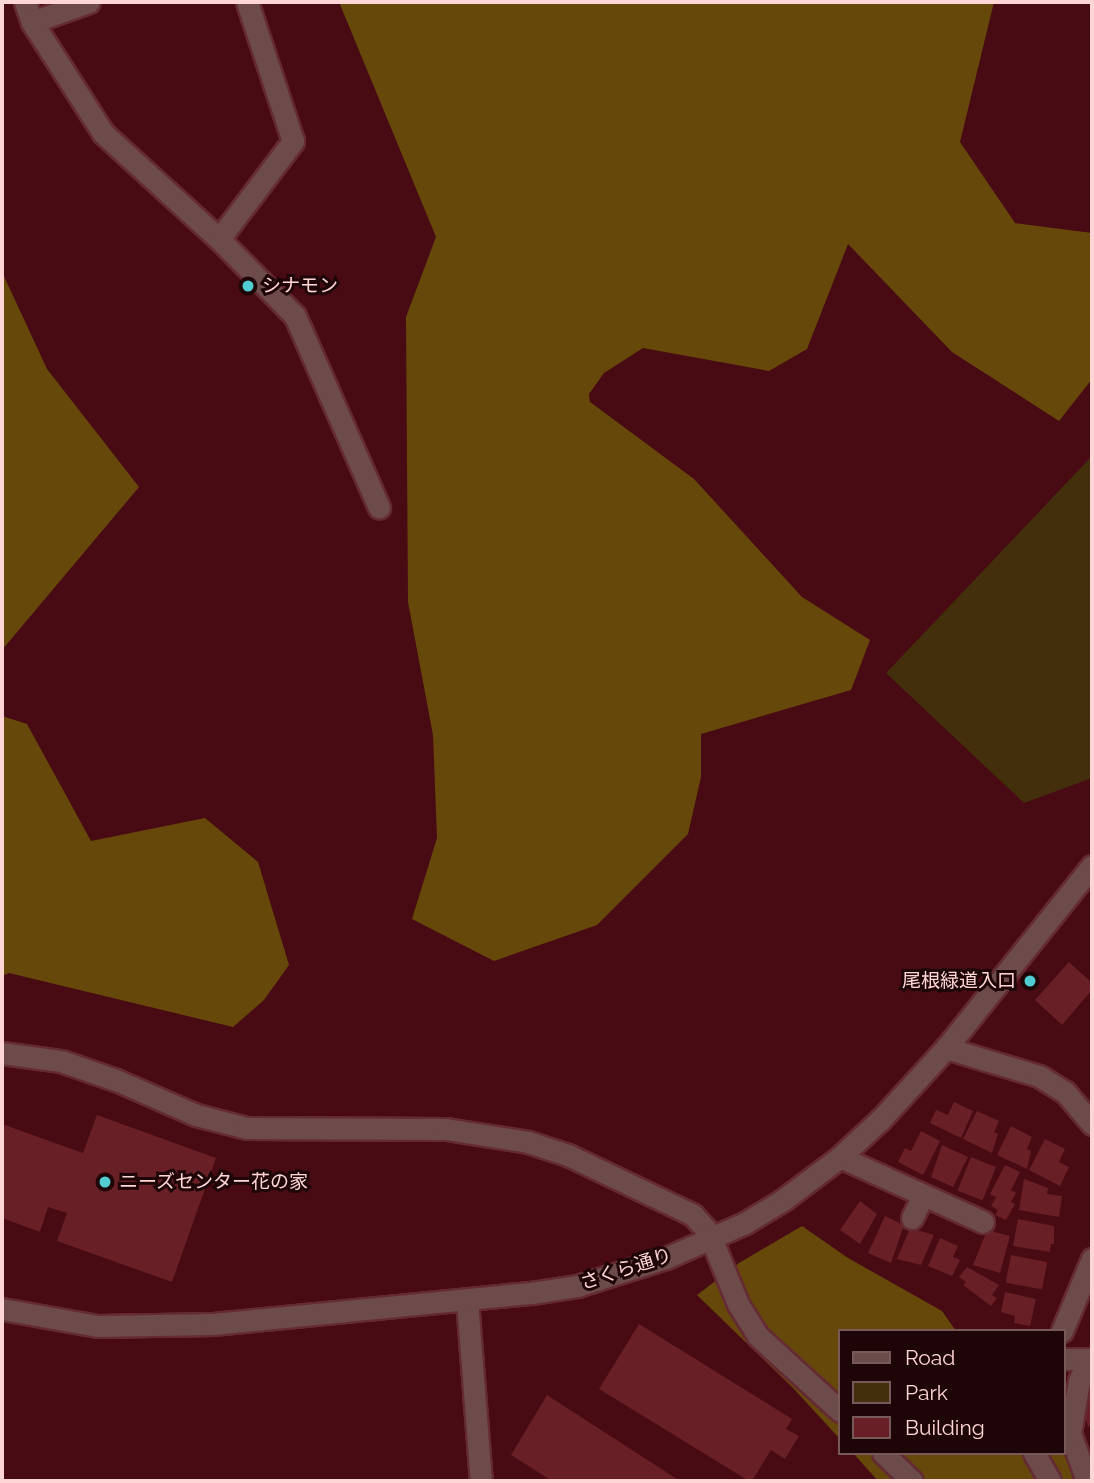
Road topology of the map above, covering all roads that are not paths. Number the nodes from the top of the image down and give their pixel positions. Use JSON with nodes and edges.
{"nodes":[{"id":1,"x":25,"y":2,"type":"edge"},
{"id":2,"x":89,"y":2,"type":"edge"},
{"id":3,"x":247,"y":2,"type":"edge"},
{"id":4,"x":32,"y":22,"type":"junction"},
{"id":5,"x":219,"y":239,"type":"junction"},
{"id":6,"x":379,"y":507,"type":"dead end"},
{"id":7,"x":1092,"y":866,"type":"edge"},
{"id":8,"x":946,"y":1048,"type":"junction"},
{"id":9,"x":2,"y":1053,"type":"edge"},
{"id":10,"x":1092,"y":1124,"type":"edge"},
{"id":11,"x":840,"y":1157,"type":"junction"},
{"id":12,"x":923,"y":1195,"type":"junction"},
{"id":13,"x":912,"y":1218,"type":"dead end"},
{"id":14,"x":983,"y":1222,"type":"dead end"},
{"id":15,"x":711,"y":1239,"type":"junction"},
{"id":16,"x":1092,"y":1259,"type":"edge"},
{"id":17,"x":467,"y":1300,"type":"junction"},
{"id":18,"x":2,"y":1309,"type":"edge"},
{"id":19,"x":1063,"y":1329,"type":"edge"},
{"id":20,"x":1066,"y":1359,"type":"edge"},
{"id":21,"x":1091,"y":1359,"type":"edge"},
{"id":22,"x":838,"y":1409,"type":"edge"},
{"id":23,"x":885,"y":1455,"type":"edge"},
{"id":24,"x":1035,"y":1455,"type":"edge"},
{"id":25,"x":481,"y":1481,"type":"edge"},
{"id":26,"x":912,"y":1481,"type":"edge"},
{"id":27,"x":1049,"y":1481,"type":"edge"},
{"id":28,"x":1087,"y":1481,"type":"edge"}],
"edges":[{"from":1,"to":4,"type":"street"},
{"from":2,"to":4,"type":"street"},
{"from":3,"to":5,"type":"street"},
{"from":4,"to":5,"type":"street"},
{"from":5,"to":6,"type":"street"},
{"from":7,"to":8,"type":"street","name":"さくら通り"},
{"from":8,"to":10,"type":"street"},
{"from":8,"to":11,"type":"street","name":"さくら通り"},
{"from":9,"to":15,"type":"street"},
{"from":11,"to":12,"type":"street"},
{"from":11,"to":15,"type":"street","name":"さくら通り"},
{"from":12,"to":13,"type":"street"},
{"from":12,"to":14,"type":"street"},
{"from":15,"to":17,"type":"street","name":"さくら通り"},
{"from":15,"to":22,"type":"street"},
{"from":16,"to":19,"type":"street"},
{"from":17,"to":18,"type":"street","name":"さくら通り"},
{"from":17,"to":25,"type":"street"},
{"from":20,"to":21,"type":"street"},
{"from":21,"to":28,"type":"street"},
{"from":23,"to":26,"type":"street"},
{"from":24,"to":27,"type":"street"}]}
